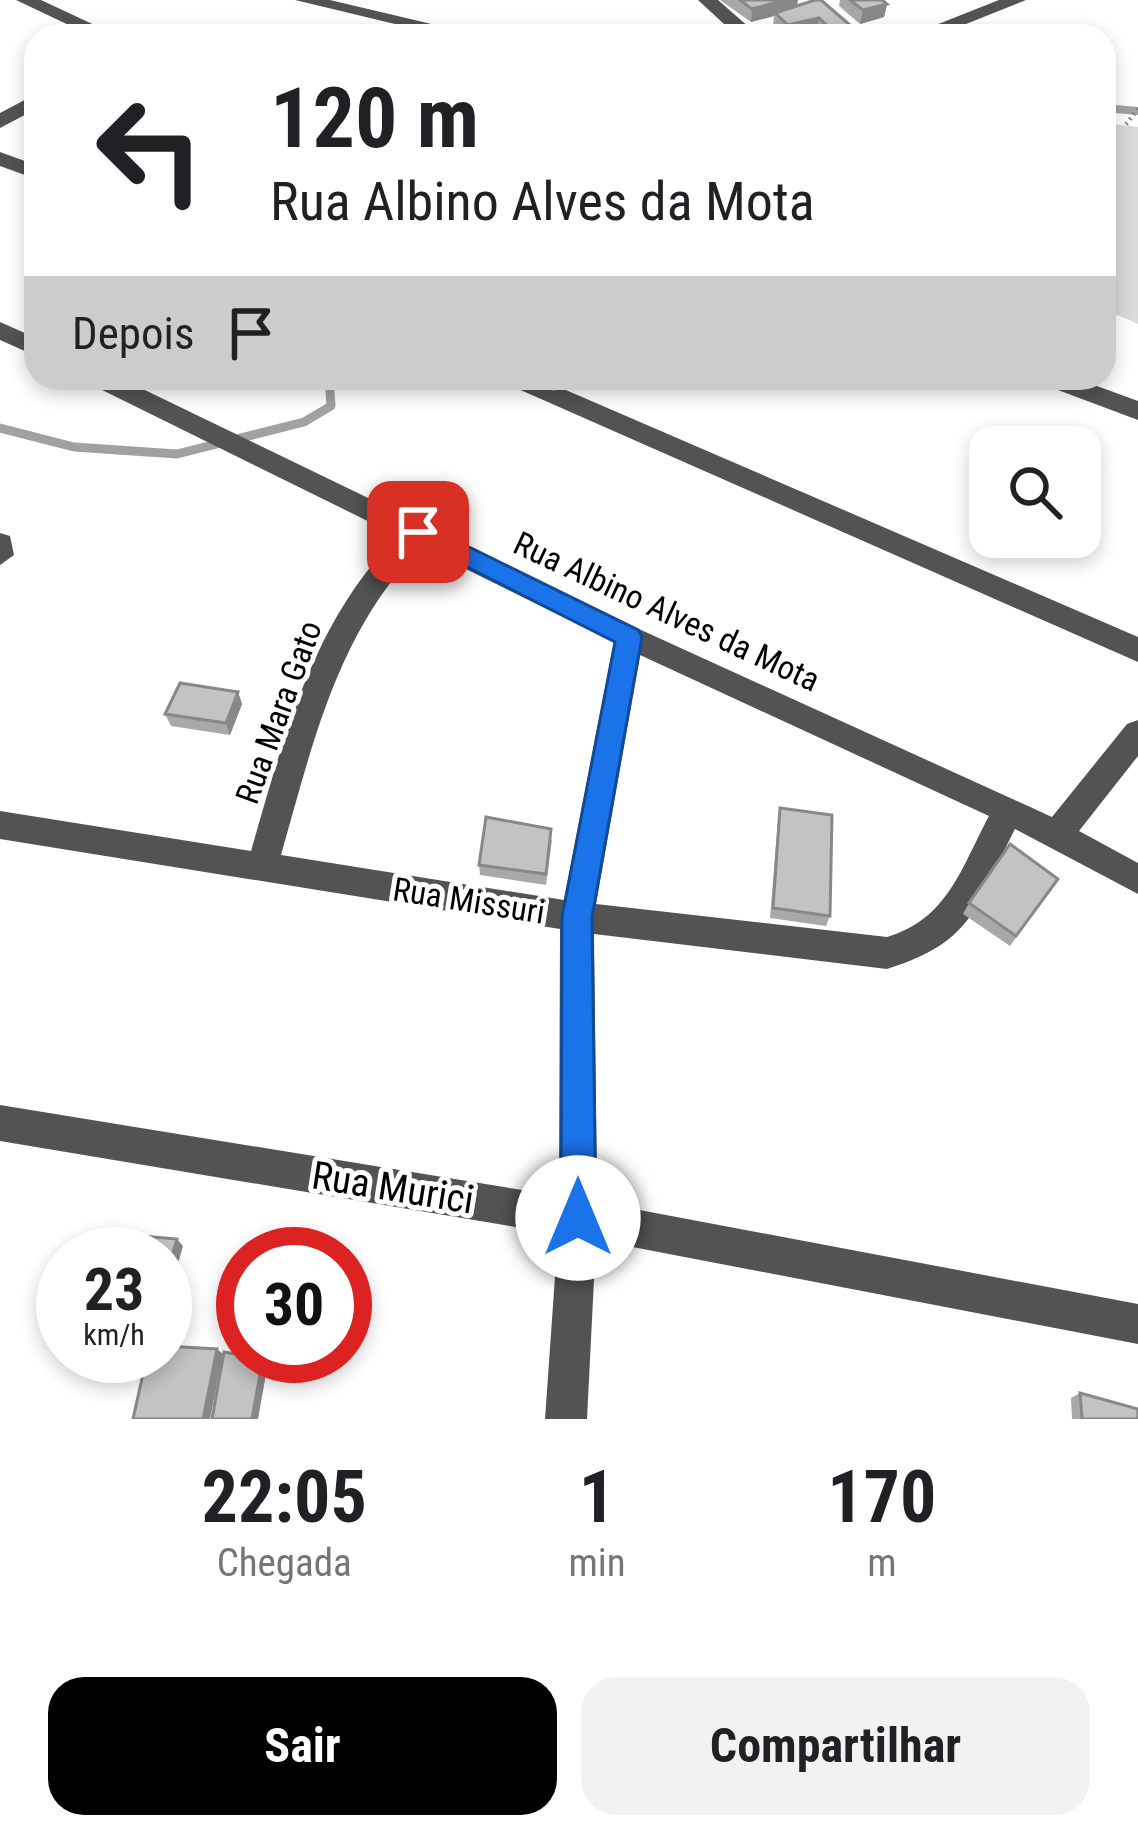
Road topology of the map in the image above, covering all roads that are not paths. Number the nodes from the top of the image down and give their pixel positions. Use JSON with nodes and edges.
{"nodes":[{"id":1,"x":25,"y":0,"type":"edge"},
{"id":2,"x":304,"y":0,"type":"edge"},
{"id":3,"x":707,"y":0,"type":"edge"},
{"id":4,"x":1017,"y":0,"type":"edge"},
{"id":5,"x":80,"y":24,"type":"edge"},
{"id":6,"x":416,"y":24,"type":"edge"},
{"id":7,"x":734,"y":24,"type":"edge"},
{"id":8,"x":951,"y":24,"type":"edge"},
{"id":9,"x":124,"y":390,"type":"edge"},
{"id":10,"x":543,"y":390,"type":"edge"},
{"id":11,"x":1083,"y":390,"type":"edge"},
{"id":12,"x":1138,"y":411,"type":"edge"},
{"id":13,"x":418,"y":532,"type":"junction"},
{"id":14,"x":0,"y":543,"type":"edge"},
{"id":15,"x":0,"y":555,"type":"edge"},
{"id":16,"x":629,"y":637,"type":"junction"},
{"id":17,"x":1138,"y":650,"type":"edge"},
{"id":18,"x":1138,"y":733,"type":"edge"},
{"id":19,"x":1009,"y":810,"type":"junction"},
{"id":20,"x":0,"y":824,"type":"edge"},
{"id":21,"x":1057,"y":835,"type":"junction"},
{"id":22,"x":262,"y":867,"type":"junction"},
{"id":23,"x":1138,"y":879,"type":"edge"},
{"id":24,"x":577,"y":917,"type":"junction"},
{"id":25,"x":0,"y":1123,"type":"edge"},
{"id":26,"x":578,"y":1218,"type":"junction"},
{"id":27,"x":1138,"y":1324,"type":"edge"},
{"id":28,"x":566,"y":1419,"type":"edge"}],
"edges":[{"from":1,"to":5,"type":"street"},
{"from":2,"to":6,"type":"street"},
{"from":3,"to":7,"type":"street"},
{"from":4,"to":8,"type":"street"},
{"from":9,"to":13,"type":"street","name":"Rua Albino Alves da Mota"},
{"from":10,"to":17,"type":"street"},
{"from":11,"to":12,"type":"street"},
{"from":13,"to":16,"type":"street","name":"Rua Albino Alves da Mota"},
{"from":13,"to":22,"type":"street","name":"Rua Mara Gato"},
{"from":14,"to":15,"type":"street"},
{"from":16,"to":19,"type":"street","name":"Rua Albino Alves da Mota"},
{"from":16,"to":24,"type":"street"},
{"from":18,"to":21,"type":"street"},
{"from":19,"to":21,"type":"street","name":"Rua Albino Alves da Mota"},
{"from":19,"to":24,"type":"street","name":"Rua Missuri"},
{"from":20,"to":22,"type":"street","name":"Rua Missuri"},
{"from":21,"to":23,"type":"street","name":"Rua Albino Alves da Mota"},
{"from":22,"to":24,"type":"street","name":"Rua Missuri"},
{"from":24,"to":26,"type":"street"},
{"from":25,"to":26,"type":"street","name":"Rua Murici"},
{"from":26,"to":27,"type":"street","name":"Rua Murici"},
{"from":26,"to":28,"type":"street"}]}
